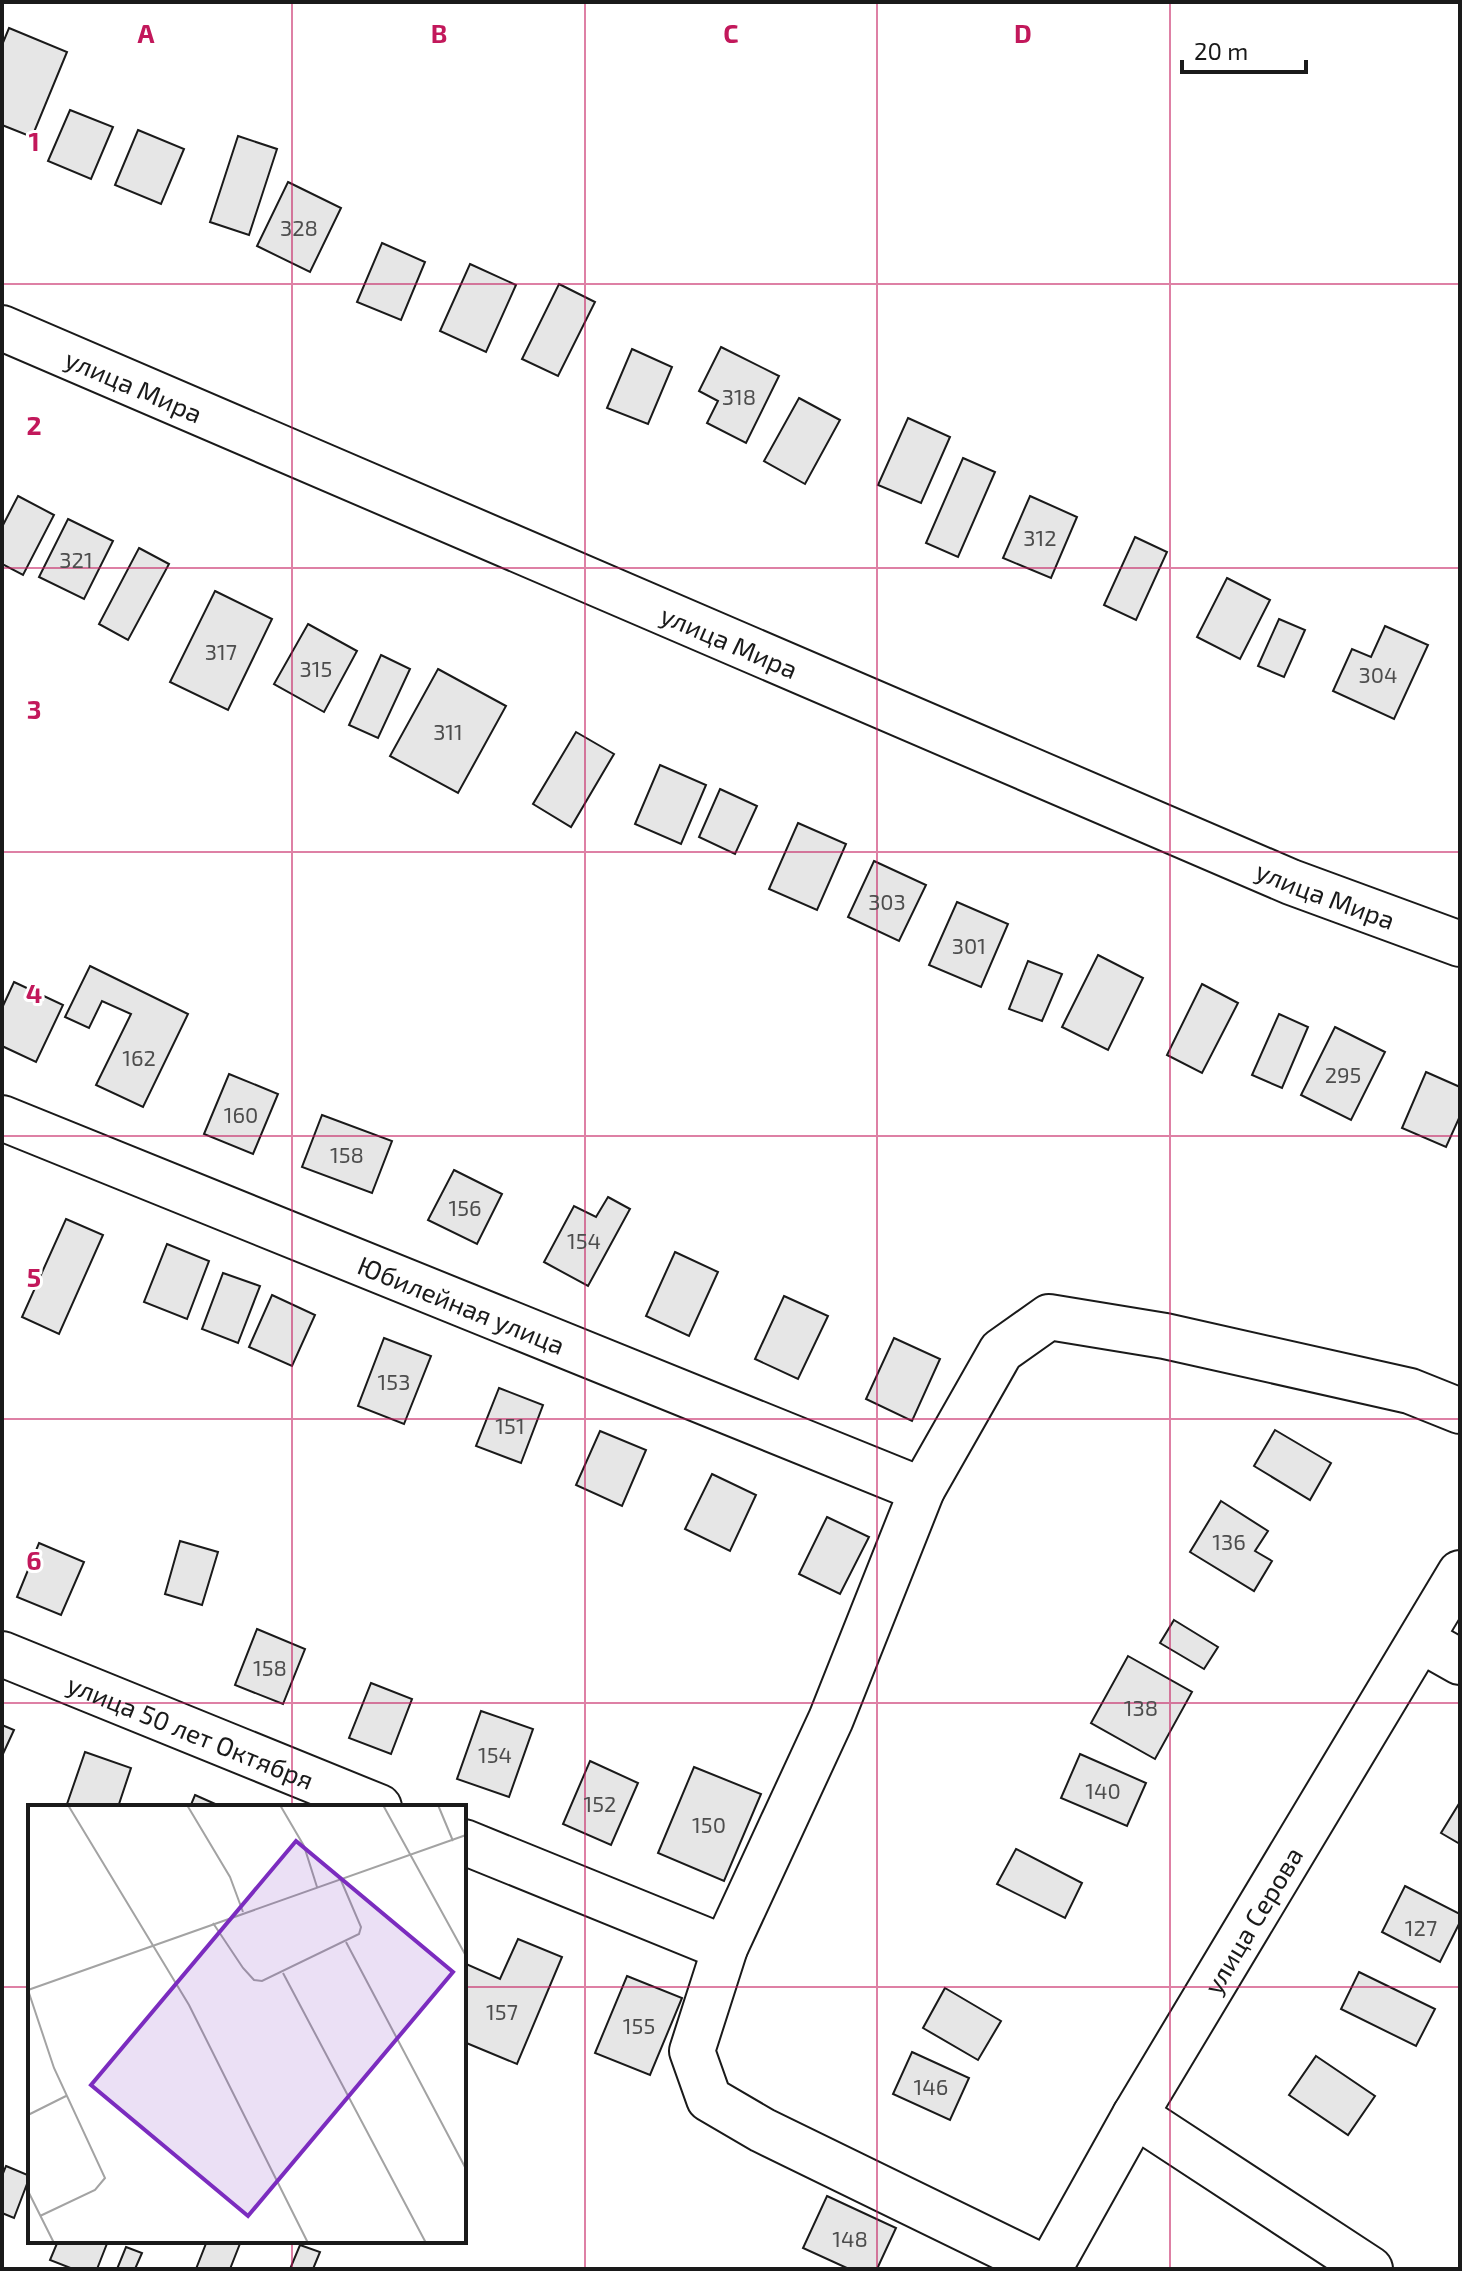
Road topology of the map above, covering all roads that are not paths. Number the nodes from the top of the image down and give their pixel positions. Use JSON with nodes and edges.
{"nodes":[{"id":1,"x":2,"y":328,"type":"edge"},
{"id":2,"x":1460,"y":944,"type":"edge"},
{"id":3,"x":2,"y":1118,"type":"edge"},
{"id":4,"x":1460,"y":1411,"type":"edge"},
{"id":5,"x":922,"y":1490,"type":"junction"},
{"id":6,"x":1460,"y":1573,"type":"edge"},
{"id":7,"x":1421,"y":1640,"type":"junction"},
{"id":8,"x":2,"y":1654,"type":"edge"},
{"id":9,"x":1460,"y":1662,"type":"edge"},
{"id":10,"x":374,"y":1805,"type":"edge"},
{"id":11,"x":466,"y":1843,"type":"edge"},
{"id":12,"x":725,"y":1948,"type":"junction"},
{"id":13,"x":1135,"y":2115,"type":"junction"},
{"id":14,"x":1048,"y":2269,"type":"edge"},
{"id":15,"x":1370,"y":2269,"type":"edge"}],
"edges":[{"from":1,"to":2,"type":"street","name":"улица Мира"},
{"from":3,"to":5,"type":"street","name":"Юбилейная улица"},
{"from":4,"to":5,"type":"street"},
{"from":5,"to":12,"type":"street"},
{"from":6,"to":7,"type":"street","name":"улица Серова"},
{"from":7,"to":9,"type":"street"},
{"from":7,"to":13,"type":"street","name":"улица Серова"},
{"from":8,"to":10,"type":"street","name":"улица 50 лет Октября"},
{"from":11,"to":12,"type":"street"},
{"from":12,"to":14,"type":"street"},
{"from":13,"to":14,"type":"street","name":"улица Серова"},
{"from":13,"to":15,"type":"street"}]}
